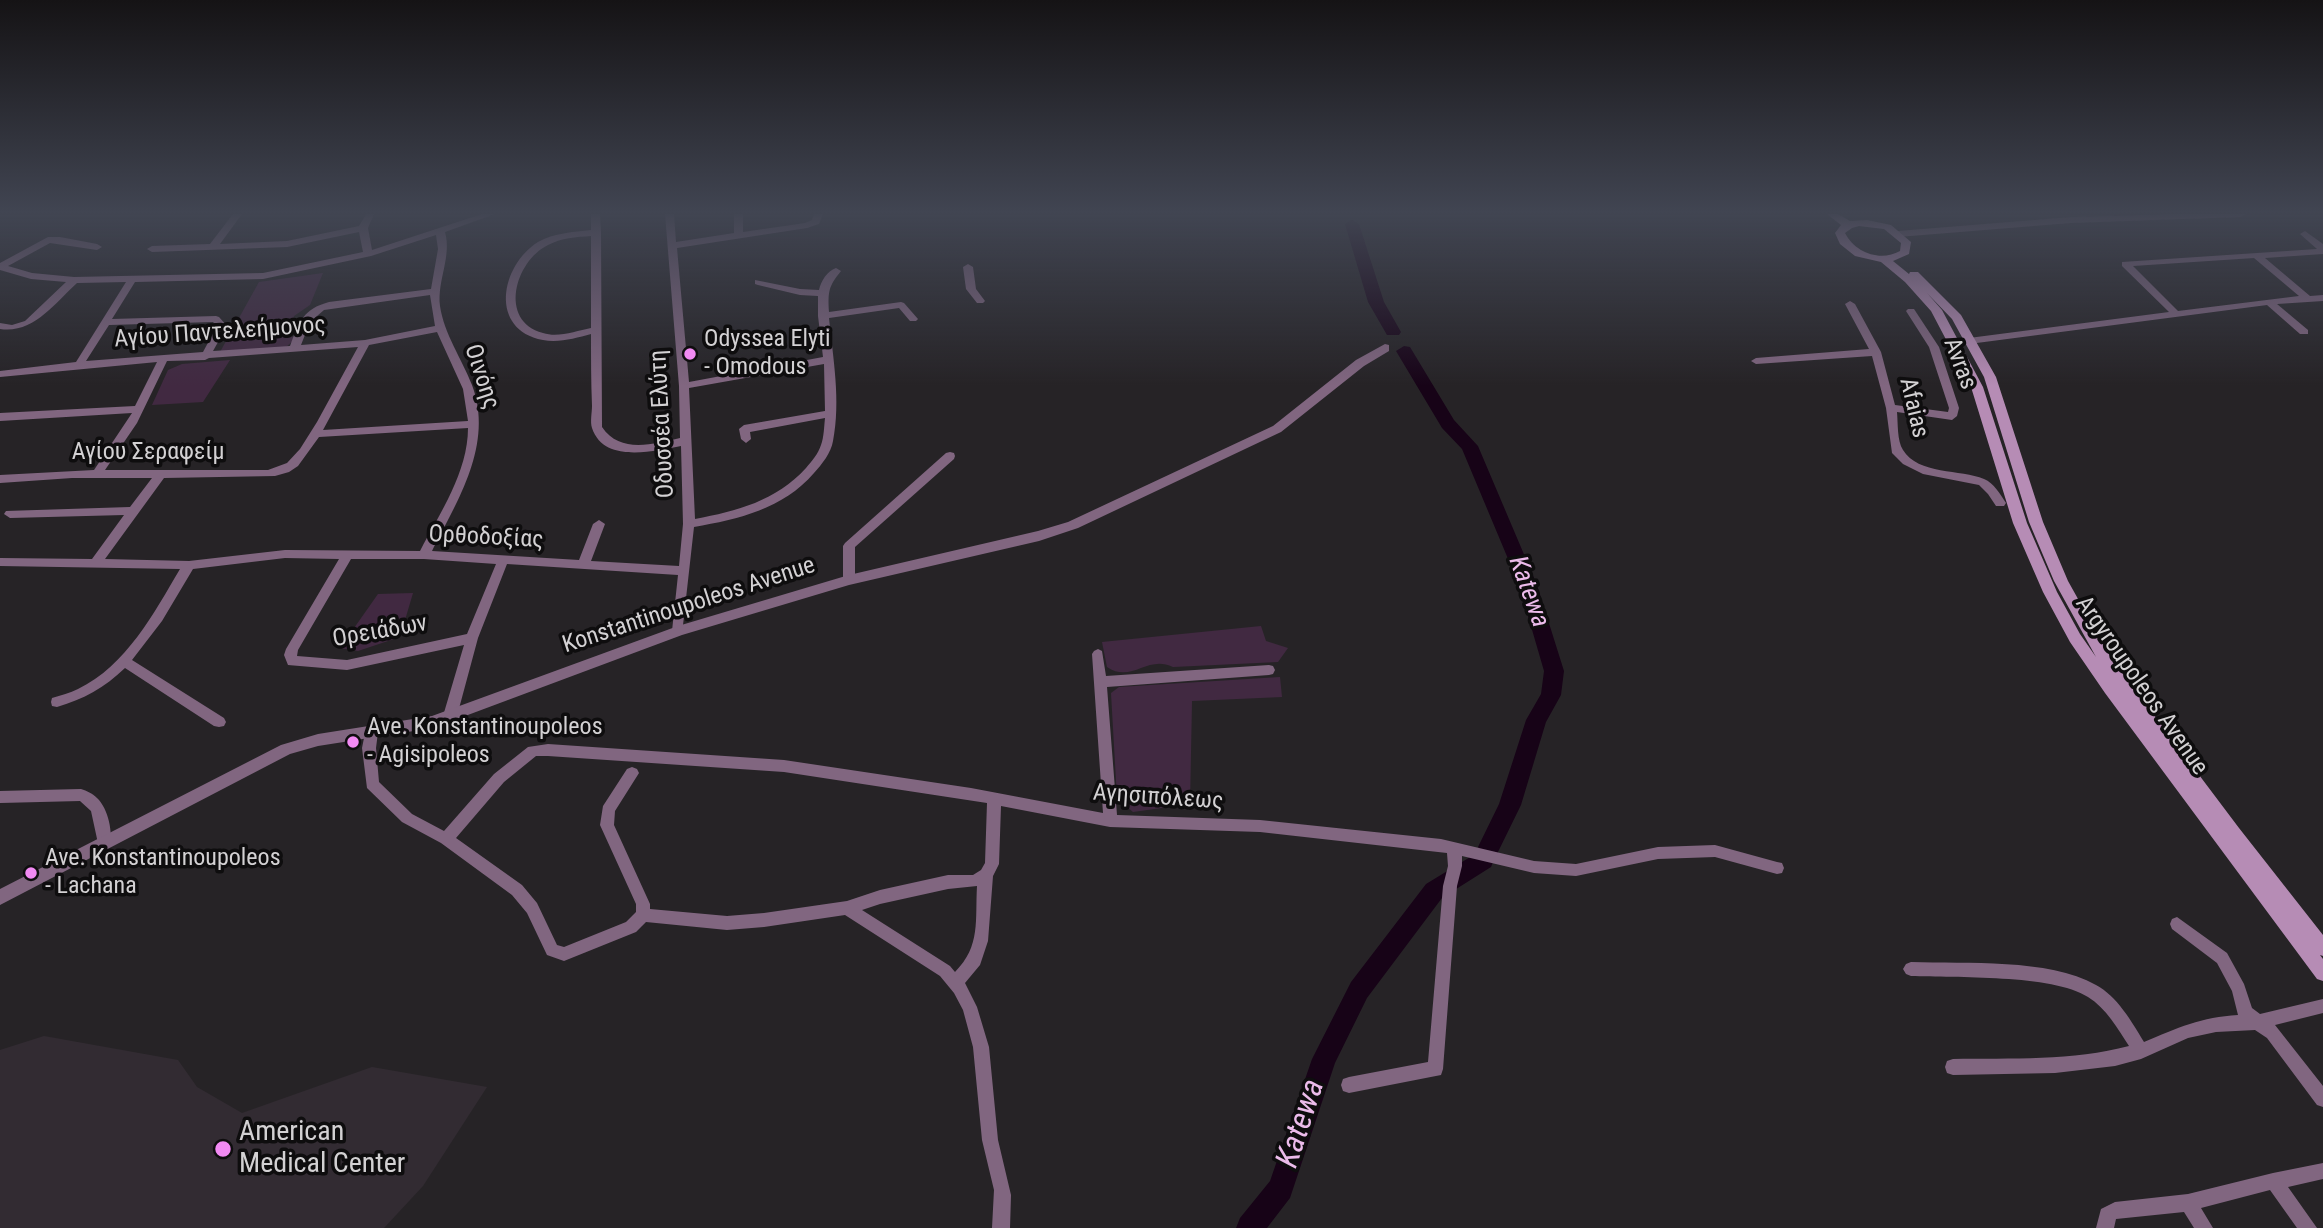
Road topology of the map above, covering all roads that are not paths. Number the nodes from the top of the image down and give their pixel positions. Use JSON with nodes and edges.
{"nodes":[{"id":1,"x":15,"y":271,"type":"edge"},
{"id":2,"x":290,"y":271,"type":"edge"},
{"id":3,"x":438,"y":271,"type":"edge"},
{"id":4,"x":517,"y":271,"type":"edge"},
{"id":5,"x":596,"y":271,"type":"edge"},
{"id":6,"x":673,"y":271,"type":"edge"},
{"id":7,"x":836,"y":271,"type":"dead end"},
{"id":8,"x":969,"y":271,"type":"edge"},
{"id":9,"x":1901,"y":271,"type":"edge"},
{"id":10,"x":1908,"y":271,"type":"edge"},
{"id":11,"x":2132,"y":271,"type":"edge"},
{"id":12,"x":2275,"y":271,"type":"edge"},
{"id":13,"x":132,"y":279,"type":"junction"},
{"id":14,"x":74,"y":280,"type":"junction"},
{"id":15,"x":758,"y":282,"type":"dead end"},
{"id":16,"x":433,"y":292,"type":"junction"},
{"id":17,"x":823,"y":293,"type":"junction"},
{"id":18,"x":2307,"y":298,"type":"junction"},
{"id":19,"x":2323,"y":298,"type":"edge"},
{"id":20,"x":980,"y":301,"type":"dead end"},
{"id":21,"x":2269,"y":302,"type":"junction"},
{"id":22,"x":1850,"y":304,"type":"dead end"},
{"id":23,"x":1911,"y":312,"type":"dead end"},
{"id":24,"x":2176,"y":314,"type":"junction"},
{"id":25,"x":823,"y":316,"type":"junction"},
{"id":26,"x":913,"y":319,"type":"dead end"},
{"id":27,"x":104,"y":322,"type":"junction"},
{"id":28,"x":0,"y":326,"type":"edge"},
{"id":29,"x":21,"y":327,"type":"joint"},
{"id":30,"x":441,"y":328,"type":"junction"},
{"id":31,"x":597,"y":330,"type":"junction"},
{"id":32,"x":2304,"y":332,"type":"dead end"},
{"id":33,"x":1969,"y":341,"type":"junction"},
{"id":34,"x":365,"y":343,"type":"junction"},
{"id":35,"x":1385,"y":348,"type":"dead end"},
{"id":36,"x":294,"y":349,"type":"junction"},
{"id":37,"x":1876,"y":352,"type":"junction"},
{"id":38,"x":205,"y":357,"type":"junction"},
{"id":39,"x":163,"y":359,"type":"junction"},
{"id":40,"x":826,"y":360,"type":"junction"},
{"id":41,"x":1756,"y":360,"type":"dead end"},
{"id":42,"x":79,"y":365,"type":"junction"},
{"id":43,"x":0,"y":374,"type":"edge"},
{"id":44,"x":684,"y":386,"type":"junction"},
{"id":45,"x":1891,"y":408,"type":"junction"},
{"id":46,"x":138,"y":409,"type":"junction"},
{"id":47,"x":830,"y":414,"type":"junction"},
{"id":48,"x":0,"y":417,"type":"edge"},
{"id":49,"x":474,"y":424,"type":"junction"},
{"id":50,"x":314,"y":434,"type":"junction"},
{"id":51,"x":746,"y":439,"type":"dead end"},
{"id":52,"x":686,"y":441,"type":"junction"},
{"id":53,"x":950,"y":457,"type":"dead end"},
{"id":54,"x":294,"y":463,"type":"joint"},
{"id":55,"x":96,"y":475,"type":"junction"},
{"id":56,"x":160,"y":475,"type":"junction"},
{"id":57,"x":0,"y":479,"type":"edge"},
{"id":58,"x":2000,"y":503,"type":"dead end"},
{"id":59,"x":131,"y":511,"type":"junction"},
{"id":60,"x":10,"y":514,"type":"dead end"},
{"id":61,"x":599,"y":524,"type":"dead end"},
{"id":62,"x":689,"y":524,"type":"junction"},
{"id":63,"x":348,"y":554,"type":"junction"},
{"id":64,"x":424,"y":555,"type":"junction"},
{"id":65,"x":503,"y":560,"type":"junction"},
{"id":66,"x":0,"y":562,"type":"edge"},
{"id":67,"x":94,"y":565,"type":"junction"},
{"id":68,"x":189,"y":565,"type":"junction"},
{"id":69,"x":583,"y":565,"type":"junction"},
{"id":70,"x":684,"y":571,"type":"junction"},
{"id":71,"x":849,"y":580,"type":"junction"},
{"id":72,"x":678,"y":631,"type":"junction"},
{"id":73,"x":472,"y":638,"type":"junction"},
{"id":74,"x":1098,"y":654,"type":"dead end"},
{"id":75,"x":125,"y":662,"type":"junction"},
{"id":76,"x":1269,"y":670,"type":"dead end"},
{"id":77,"x":1100,"y":682,"type":"junction"},
{"id":78,"x":57,"y":702,"type":"dead end"},
{"id":79,"x":450,"y":716,"type":"junction"},
{"id":80,"x":219,"y":722,"type":"dead end"},
{"id":81,"x":371,"y":732,"type":"junction"},
{"id":82,"x":632,"y":773,"type":"dead end"},
{"id":83,"x":0,"y":797,"type":"edge"},
{"id":84,"x":994,"y":799,"type":"junction"},
{"id":85,"x":1110,"y":821,"type":"junction"},
{"id":86,"x":446,"y":839,"type":"junction"},
{"id":87,"x":104,"y":844,"type":"junction"},
{"id":88,"x":1451,"y":847,"type":"junction"},
{"id":89,"x":1777,"y":868,"type":"dead end"},
{"id":90,"x":986,"y":875,"type":"junction"},
{"id":91,"x":0,"y":897,"type":"edge"},
{"id":92,"x":847,"y":908,"type":"junction"},
{"id":93,"x":643,"y":915,"type":"junction"},
{"id":94,"x":2177,"y":924,"type":"dead end"},
{"id":95,"x":2323,"y":948,"type":"edge"},
{"id":96,"x":1911,"y":970,"type":"dead end"},
{"id":97,"x":2323,"y":973,"type":"edge"},
{"id":98,"x":956,"y":981,"type":"junction"},
{"id":99,"x":2323,"y":1006,"type":"edge"},
{"id":100,"x":2259,"y":1022,"type":"junction"},
{"id":101,"x":2141,"y":1051,"type":"junction"},
{"id":102,"x":1953,"y":1067,"type":"dead end"},
{"id":103,"x":1349,"y":1084,"type":"dead end"},
{"id":104,"x":2323,"y":1099,"type":"edge"},
{"id":105,"x":2323,"y":1171,"type":"edge"},
{"id":106,"x":2273,"y":1181,"type":"junction"},
{"id":107,"x":2188,"y":1203,"type":"junction"},
{"id":108,"x":2106,"y":1222,"type":"edge"},
{"id":109,"x":1001,"y":1228,"type":"edge"},
{"id":110,"x":2204,"y":1228,"type":"edge"},
{"id":111,"x":2308,"y":1228,"type":"edge"}],
"edges":[{"from":1,"to":14,"type":"street"},
{"from":2,"to":13,"type":"street"},
{"from":3,"to":16,"type":"street"},
{"from":4,"to":31,"type":"street"},
{"from":5,"to":31,"type":"street"},
{"from":6,"to":44,"type":"street","name":"Οδυσσέα Ελύτη"},
{"from":7,"to":17,"type":"street"},
{"from":8,"to":20,"type":"street"},
{"from":9,"to":97,"type":"main road","name":"Argyroupoleos Avenue"},
{"from":10,"to":33,"type":"main road","name":"Argyroupoleos Avenue"},
{"from":11,"to":24,"type":"street"},
{"from":12,"to":18,"type":"street"},
{"from":13,"to":14,"type":"street"},
{"from":13,"to":27,"type":"street"},
{"from":14,"to":29,"type":"street"},
{"from":15,"to":17,"type":"street"},
{"from":16,"to":30,"type":"street"},
{"from":16,"to":36,"type":"street"},
{"from":17,"to":25,"type":"street"},
{"from":18,"to":19,"type":"street"},
{"from":18,"to":21,"type":"street"},
{"from":21,"to":24,"type":"street"},
{"from":21,"to":32,"type":"street"},
{"from":22,"to":37,"type":"street","name":"Afaias"},
{"from":23,"to":45,"type":"street","name":"Avras"},
{"from":24,"to":33,"type":"street"},
{"from":25,"to":26,"type":"street"},
{"from":25,"to":40,"type":"street"},
{"from":27,"to":38,"type":"street"},
{"from":27,"to":42,"type":"street"},
{"from":28,"to":29,"type":"street"},
{"from":30,"to":34,"type":"street","name":"Αγίου Παντελεήμονος"},
{"from":30,"to":49,"type":"street","name":"Οινόης"},
{"from":31,"to":52,"type":"street"},
{"from":33,"to":95,"type":"main road","name":"Argyroupoleos Avenue"},
{"from":34,"to":36,"type":"street","name":"Αγίου Παντελεήμονος"},
{"from":34,"to":50,"type":"street"},
{"from":35,"to":71,"type":"street","name":"Konstantinoupoleos Avenue"},
{"from":36,"to":38,"type":"street","name":"Αγίου Παντελεήμονος"},
{"from":37,"to":41,"type":"street"},
{"from":37,"to":45,"type":"street","name":"Afaias"},
{"from":38,"to":39,"type":"street","name":"Αγίου Παντελεήμονος"},
{"from":39,"to":42,"type":"street","name":"Αγίου Παντελεήμονος"},
{"from":39,"to":46,"type":"street"},
{"from":40,"to":44,"type":"street"},
{"from":40,"to":47,"type":"street"},
{"from":42,"to":43,"type":"street","name":"Αγίου Παντελεήμονος"},
{"from":44,"to":52,"type":"street","name":"Οδυσσέα Ελύτη"},
{"from":45,"to":58,"type":"street","name":"Afaias"},
{"from":46,"to":48,"type":"street"},
{"from":46,"to":55,"type":"street"},
{"from":47,"to":51,"type":"street"},
{"from":47,"to":62,"type":"street"},
{"from":49,"to":50,"type":"street"},
{"from":49,"to":64,"type":"street","name":"Οινόης"},
{"from":50,"to":54,"type":"street"},
{"from":52,"to":62,"type":"street","name":"Οδυσσέα Ελύτη"},
{"from":53,"to":71,"type":"street"},
{"from":54,"to":56,"type":"street","name":"Αγίου Σεραφείμ"},
{"from":55,"to":56,"type":"street","name":"Αγίου Σεραφείμ"},
{"from":55,"to":57,"type":"street","name":"Αγίου Σεραφείμ"},
{"from":56,"to":59,"type":"street"},
{"from":59,"to":60,"type":"street"},
{"from":59,"to":67,"type":"street"},
{"from":61,"to":69,"type":"street"},
{"from":62,"to":70,"type":"street","name":"Οδυσσέα Ελύτη"},
{"from":63,"to":64,"type":"street","name":"Ορθοδοξίας"},
{"from":63,"to":68,"type":"street","name":"Ορθοδοξίας"},
{"from":63,"to":73,"type":"street","name":"Ορειάδων"},
{"from":64,"to":65,"type":"street","name":"Ορθοδοξίας"},
{"from":65,"to":69,"type":"street","name":"Ορθοδοξίας"},
{"from":65,"to":73,"type":"street"},
{"from":66,"to":67,"type":"street","name":"Ορθοδοξίας"},
{"from":67,"to":68,"type":"street","name":"Ορθοδοξίας"},
{"from":68,"to":75,"type":"street"},
{"from":69,"to":70,"type":"street","name":"Ορθοδοξίας"},
{"from":70,"to":72,"type":"street","name":"Οδυσσέα Ελύτη"},
{"from":71,"to":72,"type":"street","name":"Konstantinoupoleos Avenue"},
{"from":72,"to":79,"type":"street","name":"Konstantinoupoleos Avenue"},
{"from":73,"to":79,"type":"street"},
{"from":74,"to":77,"type":"street"},
{"from":75,"to":78,"type":"street"},
{"from":75,"to":80,"type":"street"},
{"from":76,"to":77,"type":"street"},
{"from":77,"to":85,"type":"street"},
{"from":79,"to":81,"type":"street","name":"Konstantinoupoleos Avenue"},
{"from":81,"to":86,"type":"street"},
{"from":81,"to":87,"type":"street","name":"Konstantinoupoleos Avenue"},
{"from":82,"to":93,"type":"street"},
{"from":83,"to":87,"type":"street"},
{"from":84,"to":85,"type":"street","name":"Αγησιπόλεως"},
{"from":84,"to":86,"type":"street","name":"Αγησιπόλεως"},
{"from":84,"to":90,"type":"street"},
{"from":85,"to":88,"type":"street","name":"Αγησιπόλεως"},
{"from":86,"to":93,"type":"street"},
{"from":87,"to":91,"type":"street","name":"Konstantinoupoleos Avenue"},
{"from":88,"to":89,"type":"street","name":"Αγησιπόλεως"},
{"from":88,"to":103,"type":"street"},
{"from":90,"to":92,"type":"street"},
{"from":90,"to":98,"type":"street"},
{"from":92,"to":93,"type":"street"},
{"from":92,"to":98,"type":"street"},
{"from":94,"to":100,"type":"street"},
{"from":96,"to":101,"type":"street"},
{"from":98,"to":109,"type":"street"},
{"from":99,"to":100,"type":"street"},
{"from":100,"to":101,"type":"street"},
{"from":100,"to":104,"type":"street"},
{"from":101,"to":102,"type":"street"},
{"from":105,"to":106,"type":"street"},
{"from":106,"to":107,"type":"street"},
{"from":106,"to":111,"type":"street"},
{"from":107,"to":108,"type":"street"},
{"from":107,"to":110,"type":"street"}]}
